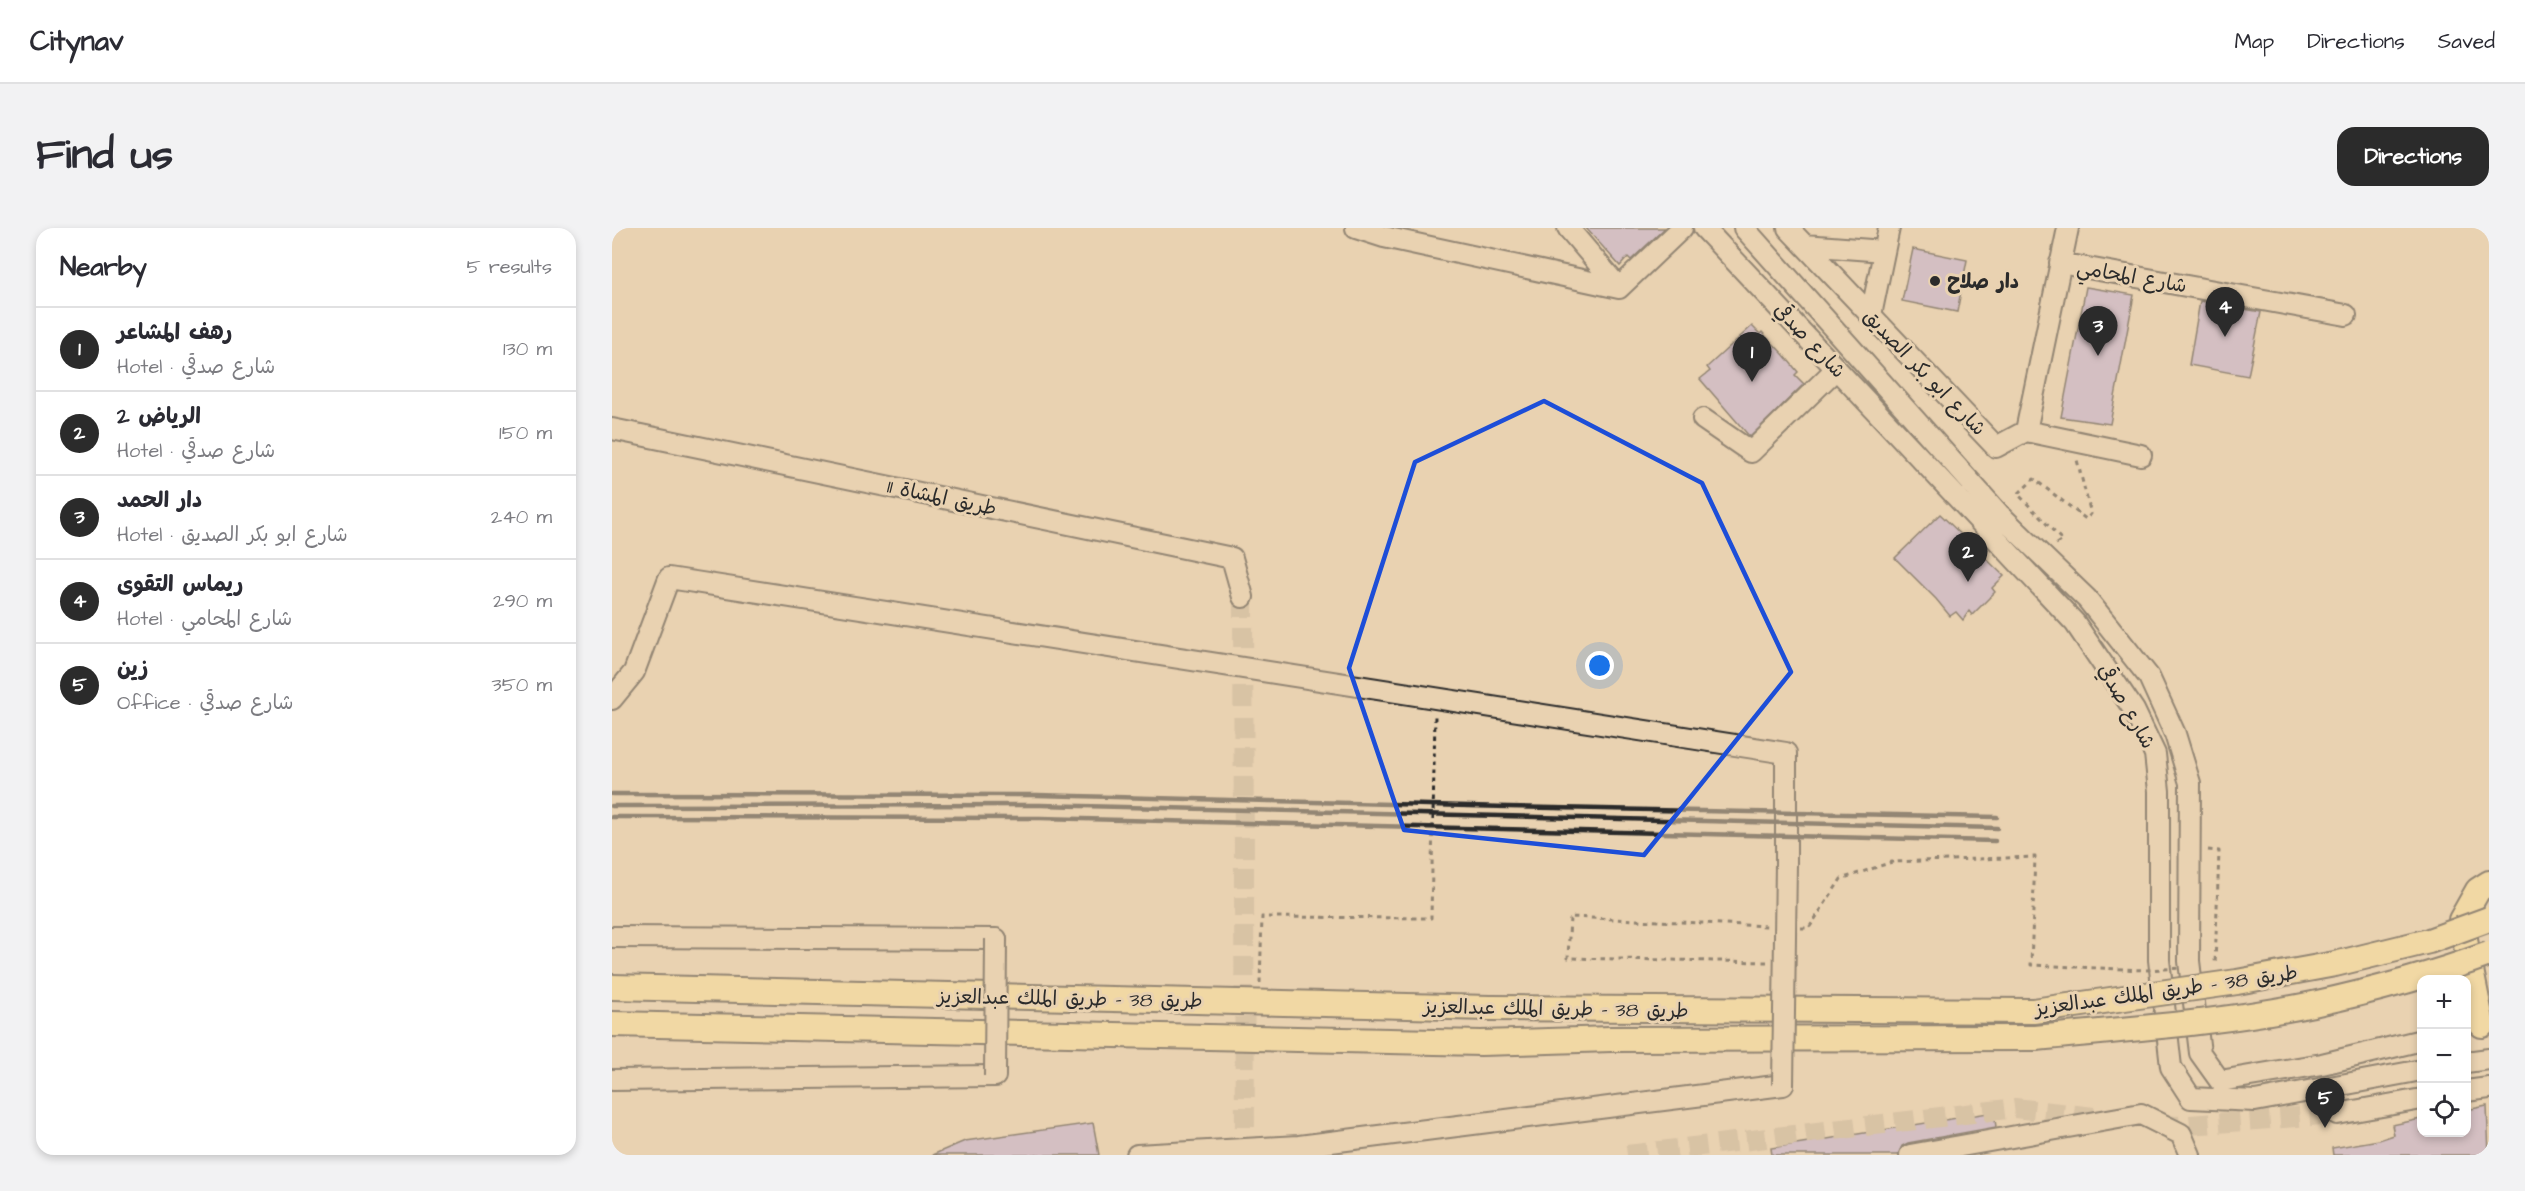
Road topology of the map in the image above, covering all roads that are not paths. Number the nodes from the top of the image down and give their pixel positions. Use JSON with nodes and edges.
{"nodes":[{"id":1,"x":1359,"y":228,"type":"edge"},
{"id":2,"x":1568,"y":228,"type":"edge"},
{"id":3,"x":1682,"y":228,"type":"edge"},
{"id":4,"x":1704,"y":228,"type":"edge"},
{"id":5,"x":1744,"y":228,"type":"edge"},
{"id":6,"x":1788,"y":228,"type":"edge"},
{"id":7,"x":1889,"y":228,"type":"edge"},
{"id":8,"x":2068,"y":228,"type":"edge"},
{"id":9,"x":1389,"y":232,"type":"edge"},
{"id":10,"x":1804,"y":245,"type":"junction"},
{"id":11,"x":1884,"y":251,"type":"junction"},
{"id":12,"x":2060,"y":263,"type":"junction"},
{"id":13,"x":1619,"y":288,"type":"junction"},
{"id":14,"x":1871,"y":315,"type":"junction"},
{"id":15,"x":2346,"y":315,"type":"dead end"},
{"id":16,"x":1836,"y":369,"type":"junction"},
{"id":17,"x":1703,"y":418,"type":"dead end"},
{"id":18,"x":612,"y":429,"type":"edge"},
{"id":19,"x":2026,"y":431,"type":"junction"},
{"id":20,"x":2141,"y":455,"type":"dead end"},
{"id":21,"x":2043,"y":555,"type":"junction"},
{"id":22,"x":2027,"y":571,"type":"junction"},
{"id":23,"x":1243,"y":597,"type":"tunnel mouth"},
{"id":24,"x":612,"y":699,"type":"edge"},
{"id":25,"x":2489,"y":883,"type":"edge"},
{"id":26,"x":2489,"y":919,"type":"edge"},
{"id":27,"x":612,"y":937,"type":"edge"},
{"id":28,"x":2489,"y":954,"type":"edge"},
{"id":29,"x":612,"y":987,"type":"edge"},
{"id":30,"x":612,"y":1024,"type":"edge"},
{"id":31,"x":2479,"y":1026,"type":"edge"},
{"id":32,"x":2417,"y":1041,"type":"edge"},
{"id":33,"x":2489,"y":1059,"type":"edge"},
{"id":34,"x":2471,"y":1061,"type":"edge"},
{"id":35,"x":2417,"y":1071,"type":"edge"},
{"id":36,"x":612,"y":1080,"type":"edge"},
{"id":37,"x":2489,"y":1088,"type":"edge"},
{"id":38,"x":2217,"y":1090,"type":"junction"},
{"id":39,"x":2471,"y":1091,"type":"edge"},
{"id":40,"x":2417,"y":1100,"type":"edge"},
{"id":41,"x":2337,"y":1114,"type":"tunnel mouth"},
{"id":42,"x":1137,"y":1155,"type":"edge"},
{"id":43,"x":1910,"y":1155,"type":"edge"},
{"id":44,"x":2190,"y":1155,"type":"edge"}],
"edges":[{"from":1,"to":9,"type":"street"},
{"from":2,"to":13,"type":"street"},
{"from":3,"to":13,"type":"street"},
{"from":4,"to":16,"type":"street","name":"شارع صدقي"},
{"from":5,"to":21,"type":"street","name":"شارع صدقي"},
{"from":6,"to":10,"type":"street","name":"شارع ابو بكر الصديق"},
{"from":7,"to":11,"type":"street"},
{"from":8,"to":12,"type":"street"},
{"from":9,"to":13,"type":"street"},
{"from":10,"to":11,"type":"street"},
{"from":10,"to":14,"type":"street","name":"شارع ابو بكر الصديق"},
{"from":11,"to":14,"type":"street"},
{"from":12,"to":15,"type":"street","name":"شارع المحامي"},
{"from":12,"to":19,"type":"street"},
{"from":14,"to":19,"type":"street","name":"شارع ابو بكر الصديق"},
{"from":16,"to":17,"type":"street"},
{"from":16,"to":22,"type":"street","name":"شارع صدقي"},
{"from":18,"to":23,"type":"street","name":"طريق المشاة 11"},
{"from":19,"to":20,"type":"street"},
{"from":21,"to":22,"type":"street"},
{"from":21,"to":38,"type":"street","name":"شارع صدقي"},
{"from":22,"to":38,"type":"street","name":"شارع صدقي"},
{"from":24,"to":42,"type":"street","bridge":true},
{"from":25,"to":31,"type":"main road"},
{"from":26,"to":29,"type":"main road","name":"طريق 38 - طريق الملك عبدالعزيز","bridge":true},
{"from":27,"to":36,"type":"street","bridge":true},
{"from":28,"to":30,"type":"main road","name":"طريق 38 - طريق الملك عبدالعزيز","bridge":true},
{"from":32,"to":38,"type":"street","name":"شارع صدقي"},
{"from":33,"to":34,"type":"street"},
{"from":35,"to":38,"type":"street","name":"شارع صدقي"},
{"from":37,"to":39,"type":"street"},
{"from":40,"to":41,"type":"street"},
{"from":43,"to":44,"type":"street"}]}
